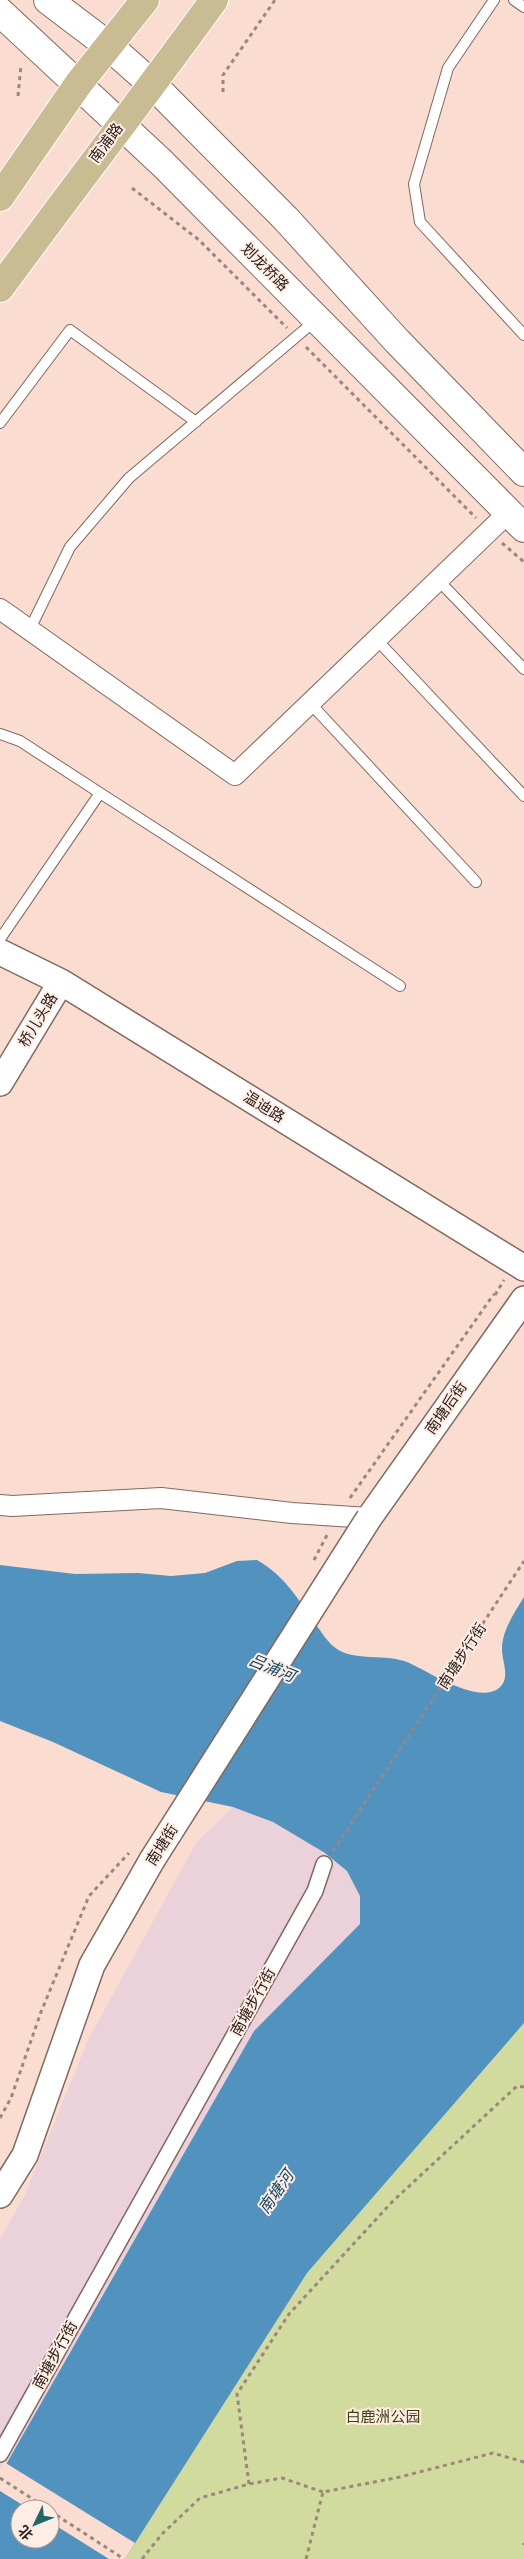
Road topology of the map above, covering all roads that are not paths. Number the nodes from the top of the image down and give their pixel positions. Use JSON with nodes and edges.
{"nodes":[{"id":1,"x":48,"y":0,"type":"edge"},
{"id":2,"x":145,"y":0,"type":"edge"},
{"id":3,"x":214,"y":0,"type":"edge"},
{"id":4,"x":494,"y":0,"type":"edge"},
{"id":5,"x":514,"y":0,"type":"edge"},
{"id":6,"x":524,"y":7,"type":"edge"},
{"id":7,"x":0,"y":12,"type":"edge"},
{"id":8,"x":110,"y":47,"type":"junction"},
{"id":9,"x":79,"y":84,"type":"junction"},
{"id":10,"x":153,"y":85,"type":"junction"},
{"id":11,"x":121,"y":123,"type":"junction"},
{"id":12,"x":0,"y":197,"type":"edge"},
{"id":13,"x":0,"y":288,"type":"edge"},
{"id":14,"x":317,"y":320,"type":"junction"},
{"id":15,"x":524,"y":335,"type":"edge"},
{"id":16,"x":196,"y":422,"type":"junction"},
{"id":17,"x":0,"y":424,"type":"edge"},
{"id":18,"x":524,"y":472,"type":"edge"},
{"id":19,"x":516,"y":520,"type":"edge"},
{"id":20,"x":438,"y":580,"type":"junction"},
{"id":21,"x":0,"y":609,"type":"edge"},
{"id":22,"x":29,"y":631,"type":"junction"},
{"id":23,"x":376,"y":639,"type":"junction"},
{"id":24,"x":524,"y":669,"type":"edge"},
{"id":25,"x":310,"y":703,"type":"junction"},
{"id":26,"x":0,"y":734,"type":"edge"},
{"id":27,"x":100,"y":793,"type":"junction"},
{"id":28,"x":524,"y":796,"type":"edge"},
{"id":29,"x":476,"y":882,"type":"dead end"},
{"id":30,"x":0,"y":939,"type":"edge"},
{"id":31,"x":0,"y":952,"type":"edge"},
{"id":32,"x":61,"y":982,"type":"junction"},
{"id":33,"x":400,"y":986,"type":"dead end"},
{"id":34,"x":0,"y":1083,"type":"edge"},
{"id":35,"x":524,"y":1268,"type":"edge"},
{"id":36,"x":524,"y":1299,"type":"edge"},
{"id":37,"x":0,"y":1505,"type":"edge"},
{"id":38,"x":369,"y":1518,"type":"junction"},
{"id":39,"x":324,"y":1864,"type":"road end"},
{"id":40,"x":0,"y":2194,"type":"edge"},
{"id":41,"x":0,"y":2454,"type":"edge"}],
"edges":[{"from":1,"to":8,"type":"main road"},
{"from":2,"to":8,"type":"main road"},
{"from":3,"to":10,"type":"main road","name":"南浦路"},
{"from":4,"to":15,"type":"lane"},
{"from":5,"to":6,"type":"lane"},
{"from":7,"to":9,"type":"main road","name":"划龙桥路"},
{"from":8,"to":9,"type":"main road"},
{"from":8,"to":10,"type":"main road"},
{"from":9,"to":11,"type":"main road","name":"划龙桥路"},
{"from":9,"to":12,"type":"main road"},
{"from":10,"to":11,"type":"main road","name":"南浦路"},
{"from":10,"to":18,"type":"main road"},
{"from":11,"to":13,"type":"main road","name":"南浦路"},
{"from":11,"to":14,"type":"main road","name":"划龙桥路"},
{"from":14,"to":16,"type":"lane"},
{"from":14,"to":19,"type":"main road","name":"划龙桥路"},
{"from":16,"to":17,"type":"lane"},
{"from":16,"to":22,"type":"lane"},
{"from":19,"to":20,"type":"street"},
{"from":20,"to":23,"type":"street"},
{"from":20,"to":24,"type":"lane"},
{"from":21,"to":22,"type":"street"},
{"from":22,"to":25,"type":"street"},
{"from":23,"to":25,"type":"street"},
{"from":23,"to":28,"type":"lane"},
{"from":25,"to":29,"type":"lane"},
{"from":26,"to":27,"type":"lane"},
{"from":27,"to":30,"type":"lane"},
{"from":27,"to":33,"type":"lane"},
{"from":31,"to":32,"type":"street","name":"温迪路"},
{"from":32,"to":34,"type":"street","name":"桥儿头路"},
{"from":32,"to":35,"type":"street","name":"温迪路"},
{"from":36,"to":38,"type":"street","name":"南塘后街"},
{"from":37,"to":38,"type":"street"},
{"from":38,"to":40,"type":"street","name":"南塘街","bridge":true},
{"from":39,"to":41,"type":"street","name":"南塘步行街"}]}
